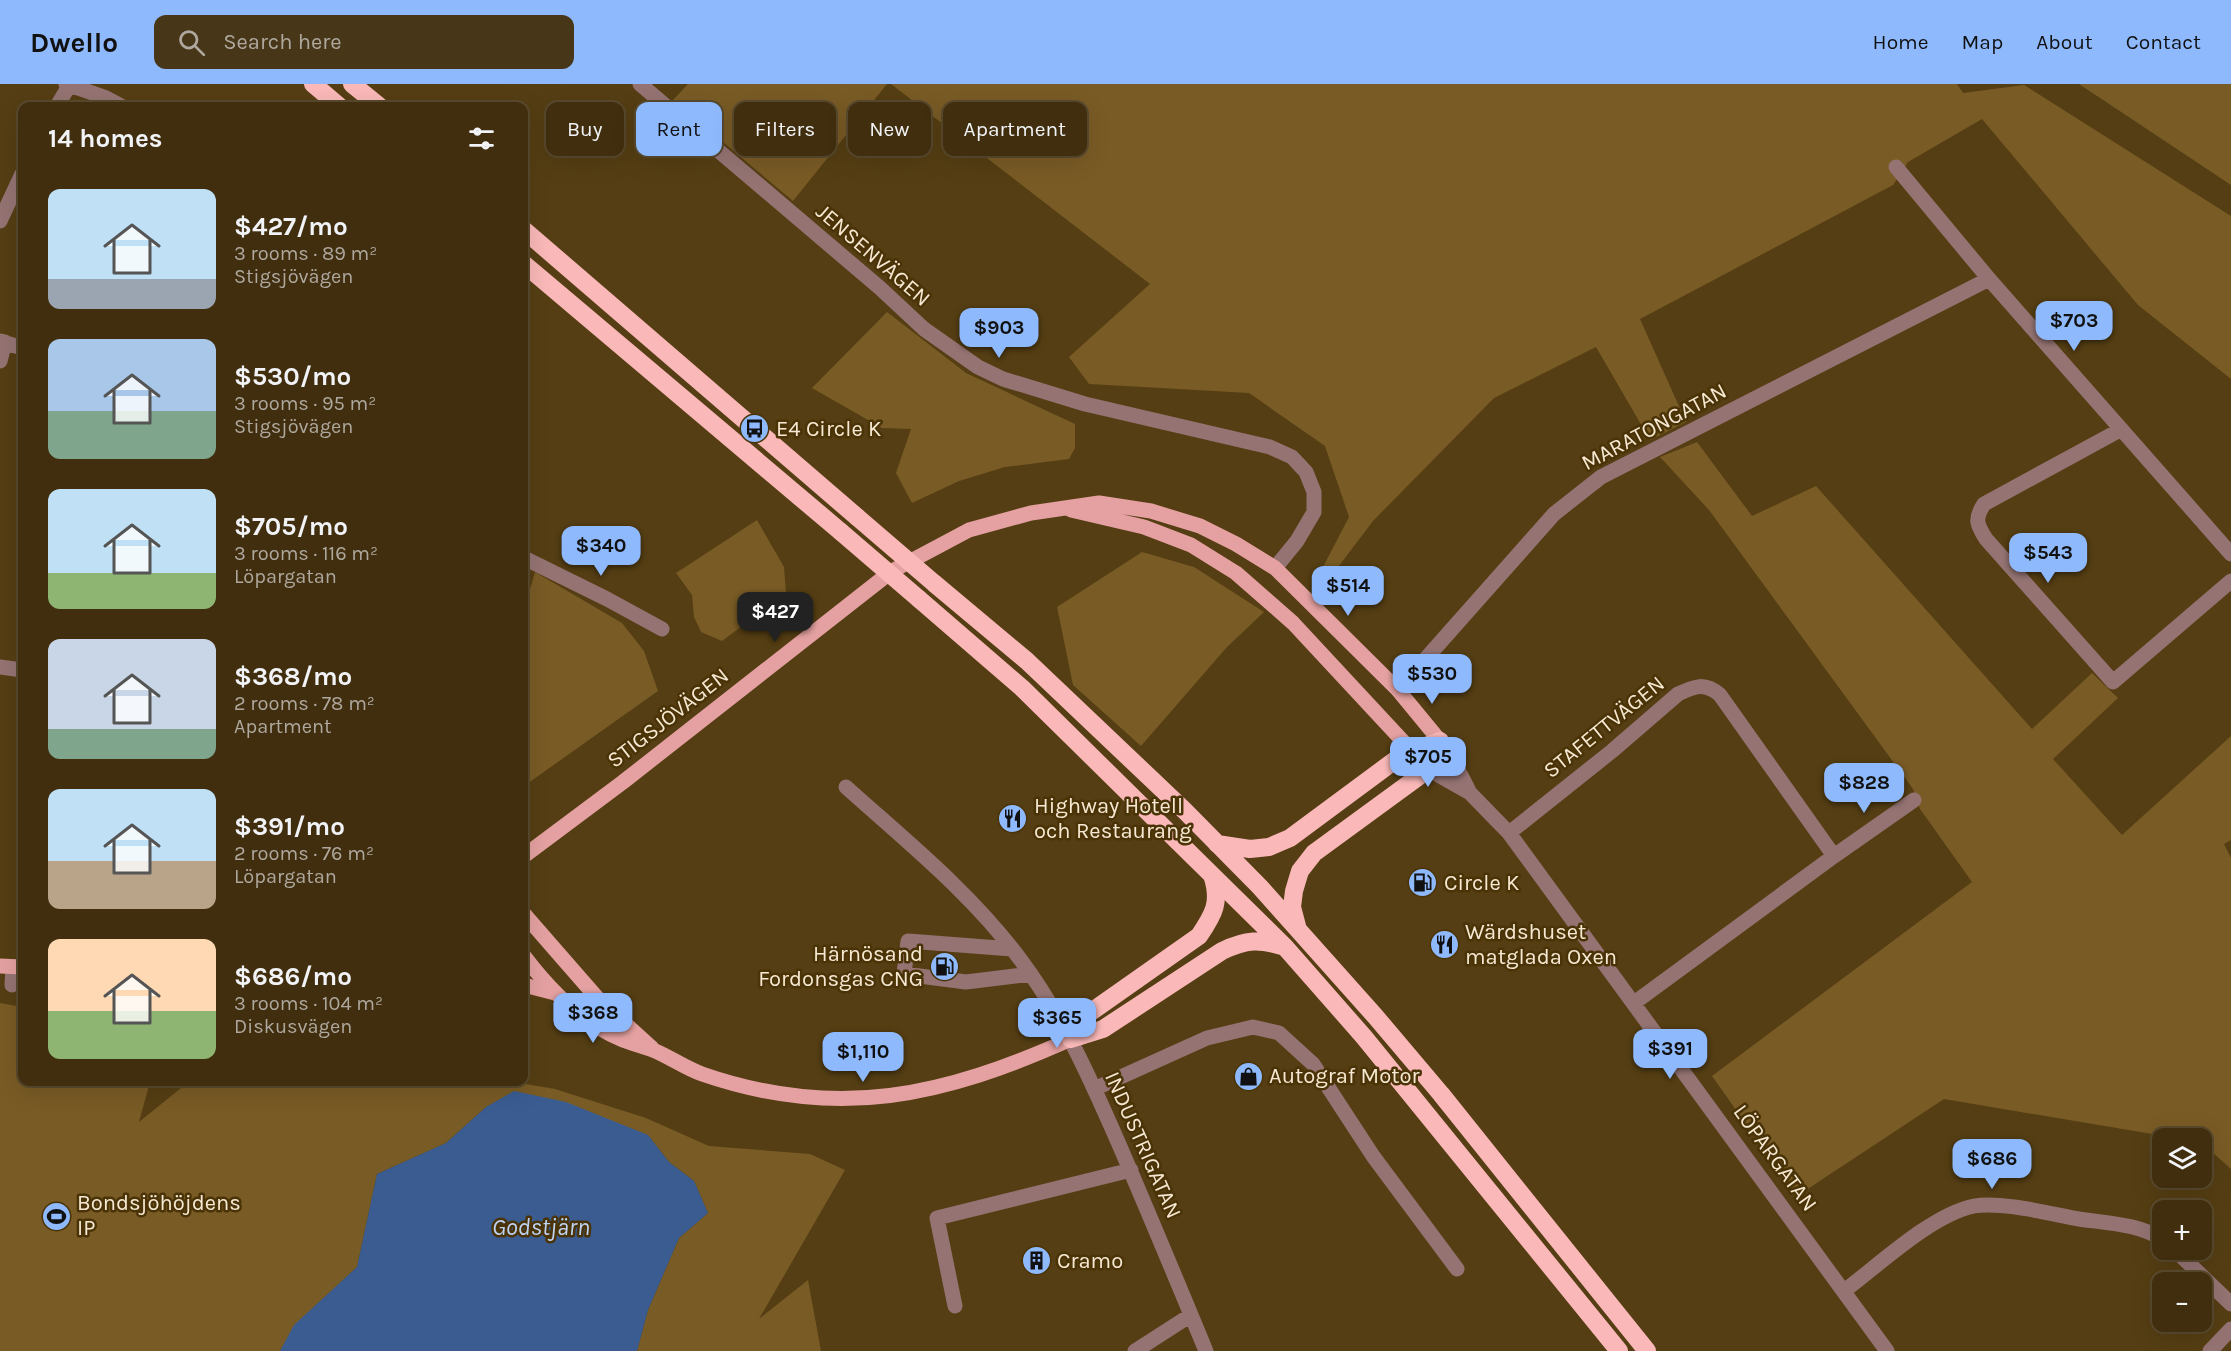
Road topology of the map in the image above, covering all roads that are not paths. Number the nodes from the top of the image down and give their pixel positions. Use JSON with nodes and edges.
{"nodes":[{"id":1,"x":313,"y":84,"type":"edge"},
{"id":2,"x":352,"y":84,"type":"edge"},
{"id":3,"x":640,"y":84,"type":"edge"},
{"id":4,"x":68,"y":85,"type":"edge"},
{"id":5,"x":59,"y":102,"type":"edge"},
{"id":6,"x":113,"y":102,"type":"edge"},
{"id":7,"x":334,"y":102,"type":"edge"},
{"id":8,"x":373,"y":102,"type":"edge"},
{"id":9,"x":1896,"y":166,"type":"dead end"},
{"id":10,"x":18,"y":183,"type":"edge"},
{"id":11,"x":0,"y":221,"type":"edge"},
{"id":12,"x":528,"y":233,"type":"edge"},
{"id":13,"x":528,"y":267,"type":"edge"},
{"id":14,"x":1989,"y":279,"type":"junction"},
{"id":15,"x":2,"y":342,"type":"edge"},
{"id":16,"x":18,"y":347,"type":"edge"},
{"id":17,"x":0,"y":361,"type":"edge"},
{"id":18,"x":2120,"y":430,"type":"junction"},
{"id":19,"x":1062,"y":508,"type":"junction"},
{"id":20,"x":2231,"y":554,"type":"edge"},
{"id":21,"x":528,"y":560,"type":"edge"},
{"id":22,"x":1275,"y":568,"type":"junction"},
{"id":23,"x":2231,"y":581,"type":"edge"},
{"id":24,"x":662,"y":629,"type":"dead end"},
{"id":25,"x":0,"y":667,"type":"edge"},
{"id":26,"x":18,"y":669,"type":"edge"},
{"id":27,"x":1398,"y":690,"type":"junction"},
{"id":28,"x":1440,"y":741,"type":"junction"},
{"id":29,"x":1412,"y":751,"type":"junction"},
{"id":30,"x":1426,"y":768,"type":"junction"},
{"id":31,"x":846,"y":787,"type":"dead end"},
{"id":32,"x":1470,"y":793,"type":"junction"},
{"id":33,"x":1914,"y":800,"type":"dead end"},
{"id":34,"x":1509,"y":833,"type":"junction"},
{"id":35,"x":1217,"y":844,"type":"junction"},
{"id":36,"x":528,"y":853,"type":"edge"},
{"id":37,"x":1834,"y":856,"type":"junction"},
{"id":38,"x":1212,"y":874,"type":"junction"},
{"id":39,"x":528,"y":919,"type":"edge"},
{"id":40,"x":1298,"y":929,"type":"junction"},
{"id":41,"x":1285,"y":947,"type":"junction"},
{"id":42,"x":1012,"y":949,"type":"junction"},
{"id":43,"x":528,"y":961,"type":"edge"},
{"id":44,"x":12,"y":966,"type":"edge"},
{"id":45,"x":1031,"y":974,"type":"junction"},
{"id":46,"x":12,"y":986,"type":"dead end"},
{"id":47,"x":528,"y":986,"type":"edge"},
{"id":48,"x":556,"y":994,"type":"junction"},
{"id":49,"x":1634,"y":1003,"type":"junction"},
{"id":50,"x":1071,"y":1039,"type":"junction"},
{"id":51,"x":654,"y":1050,"type":"junction"},
{"id":52,"x":1094,"y":1089,"type":"junction"},
{"id":53,"x":1131,"y":1170,"type":"junction"},
{"id":54,"x":2152,"y":1235,"type":"edge"},
{"id":55,"x":2185,"y":1260,"type":"edge"},
{"id":56,"x":1457,"y":1269,"type":"dead end"},
{"id":57,"x":1844,"y":1291,"type":"junction"},
{"id":58,"x":2231,"y":1304,"type":"edge"},
{"id":59,"x":955,"y":1306,"type":"dead end"},
{"id":60,"x":1191,"y":1315,"type":"junction"},
{"id":61,"x":2231,"y":1329,"type":"edge"},
{"id":62,"x":1135,"y":1351,"type":"edge"},
{"id":63,"x":1206,"y":1351,"type":"edge"},
{"id":64,"x":1619,"y":1351,"type":"edge"},
{"id":65,"x":1647,"y":1351,"type":"edge"},
{"id":66,"x":1887,"y":1351,"type":"edge"},
{"id":67,"x":2210,"y":1351,"type":"edge"}],
"edges":[{"from":1,"to":7,"type":"highway"},
{"from":2,"to":8,"type":"highway"},
{"from":3,"to":22,"type":"street","name":"JENSENVÄGEN"},
{"from":4,"to":5,"type":"street"},
{"from":4,"to":6,"type":"street"},
{"from":9,"to":14,"type":"street"},
{"from":10,"to":11,"type":"street"},
{"from":12,"to":35,"type":"highway","bridge":true},
{"from":13,"to":38,"type":"highway","bridge":true},
{"from":14,"to":18,"type":"street"},
{"from":14,"to":27,"type":"street","name":"MARATONGATAN"},
{"from":15,"to":16,"type":"street"},
{"from":15,"to":17,"type":"street"},
{"from":18,"to":20,"type":"street"},
{"from":18,"to":23,"type":"street"},
{"from":19,"to":22,"type":"main road","name":"STIGSJÖVÄGEN"},
{"from":19,"to":29,"type":"main road","name":"STIGSJÖVÄGEN"},
{"from":19,"to":36,"type":"main road","name":"STIGSJÖVÄGEN"},
{"from":21,"to":24,"type":"street"},
{"from":22,"to":27,"type":"main road","name":"STIGSJÖVÄGEN"},
{"from":25,"to":26,"type":"street"},
{"from":27,"to":28,"type":"main road","name":"STIGSJÖVÄGEN"},
{"from":28,"to":29,"type":"highway"},
{"from":28,"to":30,"type":"highway"},
{"from":28,"to":32,"type":"street","name":"LÖPARGATAN"},
{"from":29,"to":30,"type":"street","name":"LÖPARGATAN"},
{"from":29,"to":35,"type":"highway"},
{"from":30,"to":32,"type":"street","name":"LÖPARGATAN"},
{"from":30,"to":40,"type":"highway"},
{"from":31,"to":42,"type":"street","name":"INDUSTRIGATAN"},
{"from":32,"to":34,"type":"street","name":"LÖPARGATAN"},
{"from":33,"to":37,"type":"street"},
{"from":34,"to":37,"type":"street","name":"STAFETTVÄGEN"},
{"from":34,"to":49,"type":"street","name":"LÖPARGATAN"},
{"from":35,"to":40,"type":"highway"},
{"from":37,"to":49,"type":"street"},
{"from":38,"to":41,"type":"highway"},
{"from":38,"to":50,"type":"highway"},
{"from":39,"to":51,"type":"main road"},
{"from":40,"to":65,"type":"highway"},
{"from":41,"to":50,"type":"highway"},
{"from":41,"to":64,"type":"highway"},
{"from":42,"to":45,"type":"street","name":"INDUSTRIGATAN"},
{"from":42,"to":45,"type":"street"},
{"from":43,"to":48,"type":"main road"},
{"from":44,"to":46,"type":"street"},
{"from":45,"to":50,"type":"street","name":"INDUSTRIGATAN"},
{"from":47,"to":48,"type":"main road"},
{"from":48,"to":51,"type":"main road"},
{"from":49,"to":57,"type":"street","name":"LÖPARGATAN"},
{"from":50,"to":51,"type":"main road"},
{"from":50,"to":52,"type":"street","name":"INDUSTRIGATAN"},
{"from":52,"to":53,"type":"street","name":"INDUSTRIGATAN"},
{"from":52,"to":56,"type":"street"},
{"from":53,"to":59,"type":"street"},
{"from":53,"to":60,"type":"street","name":"INDUSTRIGATAN"},
{"from":54,"to":57,"type":"street"},
{"from":55,"to":58,"type":"street"},
{"from":57,"to":66,"type":"street","name":"LÖPARGATAN"},
{"from":60,"to":62,"type":"street"},
{"from":60,"to":63,"type":"street","name":"INDUSTRIGATAN"},
{"from":61,"to":67,"type":"street"}]}
